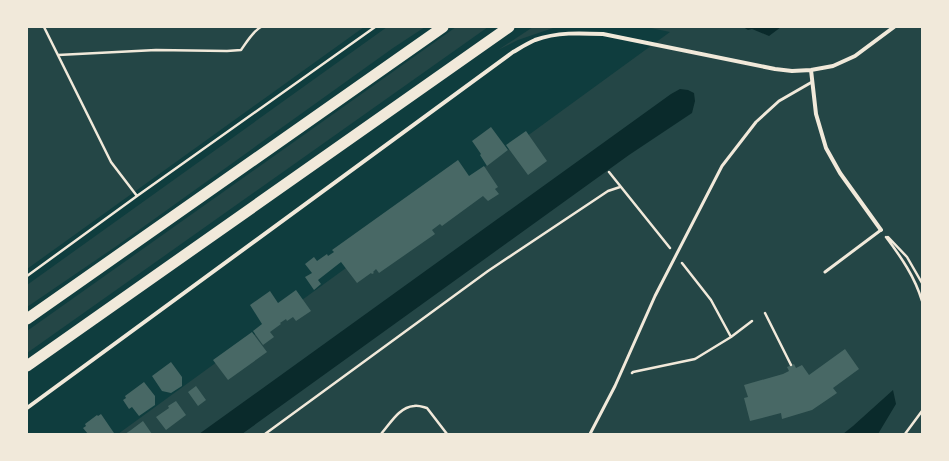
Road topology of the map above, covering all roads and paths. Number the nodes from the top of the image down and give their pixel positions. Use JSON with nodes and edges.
{"nodes":[{"id":1,"x":44,"y":27,"type":"edge"},
{"id":2,"x":262,"y":27,"type":"edge"},
{"id":3,"x":375,"y":27,"type":"edge"},
{"id":4,"x":443,"y":27,"type":"edge"},
{"id":5,"x":509,"y":27,"type":"edge"},
{"id":6,"x":894,"y":27,"type":"edge"},
{"id":7,"x":58,"y":55,"type":"junction"},
{"id":8,"x":812,"y":70,"type":"junction"},
{"id":9,"x":812,"y":82,"type":"junction"},
{"id":10,"x":609,"y":172,"type":"dead end"},
{"id":11,"x":616,"y":182,"type":"dead end"},
{"id":12,"x":620,"y":187,"type":"dead end"},
{"id":13,"x":137,"y":196,"type":"junction"},
{"id":14,"x":881,"y":230,"type":"junction"},
{"id":15,"x":825,"y":272,"type":"dead end"},
{"id":16,"x":27,"y":276,"type":"edge"},
{"id":17,"x":922,"y":283,"type":"edge"},
{"id":18,"x":922,"y":301,"type":"edge"},
{"id":19,"x":765,"y":313,"type":"dead end"},
{"id":20,"x":27,"y":319,"type":"edge"},
{"id":21,"x":752,"y":321,"type":"dead end"},
{"id":22,"x":791,"y":365,"type":"dead end"},
{"id":23,"x":27,"y":366,"type":"edge"},
{"id":24,"x":614,"y":386,"type":"junction"},
{"id":25,"x":27,"y":408,"type":"edge"},
{"id":26,"x":922,"y":411,"type":"edge"},
{"id":27,"x":264,"y":434,"type":"edge"},
{"id":28,"x":381,"y":434,"type":"edge"},
{"id":29,"x":447,"y":434,"type":"edge"},
{"id":30,"x":590,"y":434,"type":"edge"},
{"id":31,"x":905,"y":434,"type":"edge"}],
"edges":[{"from":1,"to":7,"type":"path"},
{"from":2,"to":7,"type":"path"},
{"from":3,"to":13,"type":"path"},
{"from":4,"to":20,"type":"highway"},
{"from":5,"to":23,"type":"highway"},
{"from":6,"to":8,"type":"street"},
{"from":7,"to":13,"type":"path"},
{"from":8,"to":9,"type":"street"},
{"from":8,"to":25,"type":"street"},
{"from":9,"to":14,"type":"street"},
{"from":9,"to":24,"type":"lane"},
{"from":10,"to":11,"type":"path"},
{"from":12,"to":27,"type":"path"},
{"from":13,"to":16,"type":"path"},
{"from":14,"to":15,"type":"lane"},
{"from":14,"to":17,"type":"path"},
{"from":14,"to":18,"type":"path"},
{"from":19,"to":22,"type":"path"},
{"from":21,"to":24,"type":"path"},
{"from":24,"to":30,"type":"lane"},
{"from":26,"to":31,"type":"path"},
{"from":28,"to":29,"type":"path"}]}
